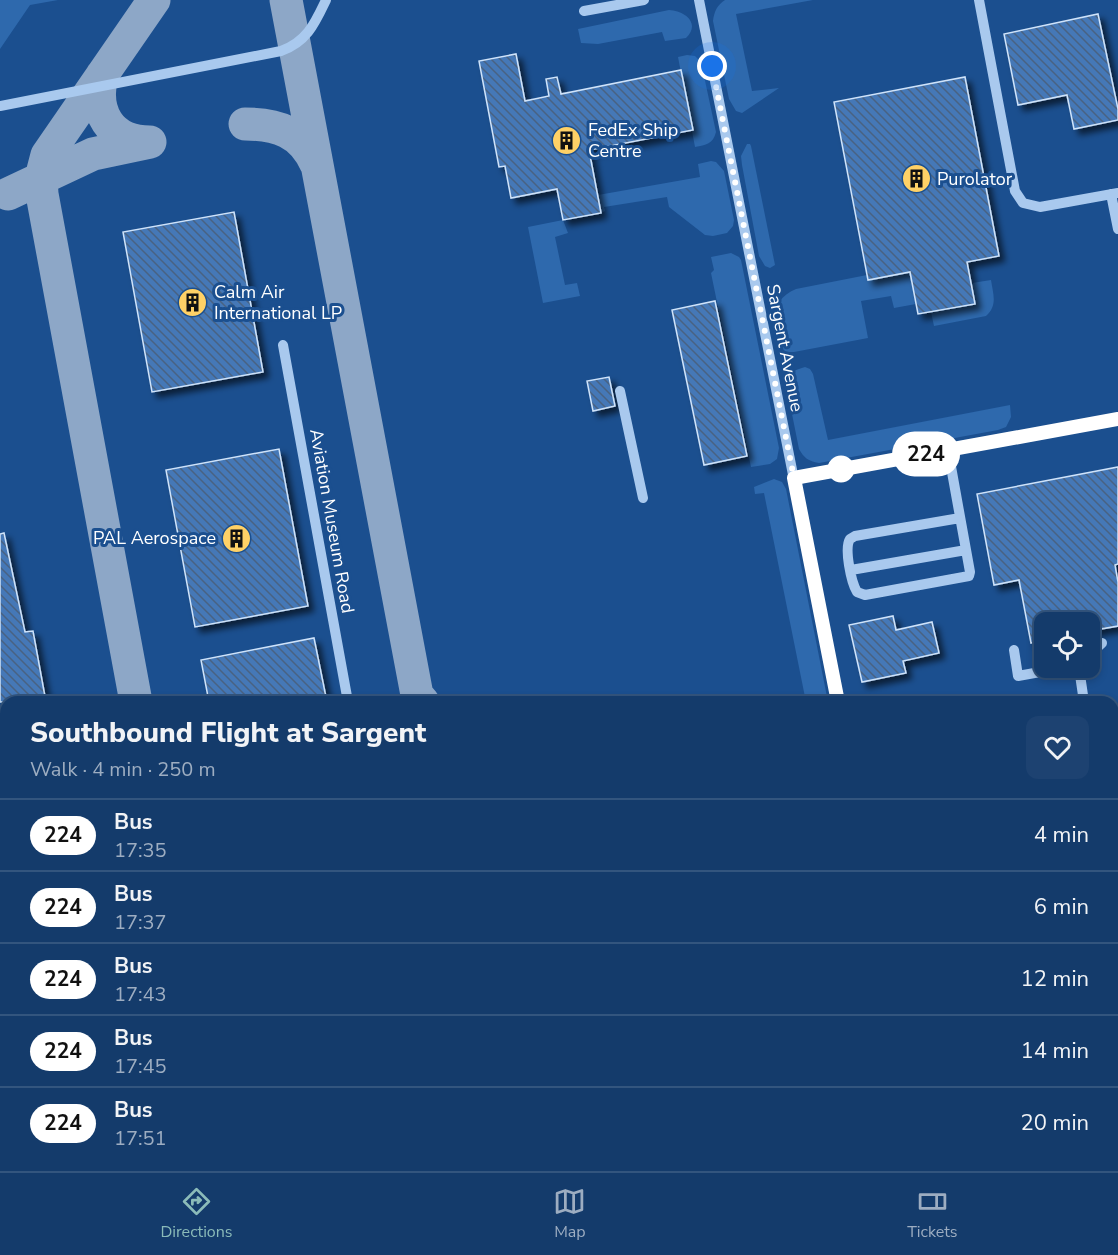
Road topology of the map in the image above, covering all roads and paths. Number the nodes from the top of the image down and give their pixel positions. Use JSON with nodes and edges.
{"nodes":[{"id":1,"x":326,"y":0,"type":"edge"},
{"id":2,"x":644,"y":0,"type":"edge"},
{"id":3,"x":699,"y":0,"type":"edge"},
{"id":4,"x":979,"y":0,"type":"edge"},
{"id":5,"x":584,"y":11,"type":"dead end"},
{"id":6,"x":0,"y":106,"type":"edge"},
{"id":7,"x":1114,"y":193,"type":"edge"},
{"id":8,"x":1118,"y":229,"type":"edge"},
{"id":9,"x":282,"y":345,"type":"dead end"},
{"id":10,"x":620,"y":391,"type":"dead end"},
{"id":11,"x":1118,"y":419,"type":"edge"},
{"id":12,"x":948,"y":450,"type":"junction"},
{"id":13,"x":794,"y":478,"type":"junction"},
{"id":14,"x":643,"y":498,"type":"dead end"},
{"id":15,"x":960,"y":518,"type":"junction"},
{"id":16,"x":966,"y":550,"type":"junction"},
{"id":17,"x":851,"y":570,"type":"junction"},
{"id":18,"x":1014,"y":650,"type":"dead end"},
{"id":19,"x":1034,"y":673,"type":"edge"},
{"id":20,"x":1080,"y":678,"type":"edge"},
{"id":21,"x":347,"y":696,"type":"edge"},
{"id":22,"x":837,"y":696,"type":"edge"},
{"id":23,"x":1083,"y":696,"type":"edge"}],
"edges":[{"from":1,"to":6,"type":"street"},
{"from":2,"to":5,"type":"street"},
{"from":3,"to":13,"type":"street","name":"Sargent Avenue"},
{"from":4,"to":7,"type":"street"},
{"from":7,"to":8,"type":"street"},
{"from":9,"to":21,"type":"street","name":"Aviation Museum Road"},
{"from":10,"to":14,"type":"street"},
{"from":11,"to":12,"type":"street"},
{"from":12,"to":13,"type":"street"},
{"from":12,"to":15,"type":"street"},
{"from":13,"to":22,"type":"street","name":"Sargent Avenue"},
{"from":15,"to":16,"type":"street"},
{"from":15,"to":17,"type":"street"},
{"from":16,"to":17,"type":"street"},
{"from":16,"to":17,"type":"street"},
{"from":18,"to":19,"type":"street"},
{"from":20,"to":23,"type":"street"}]}
